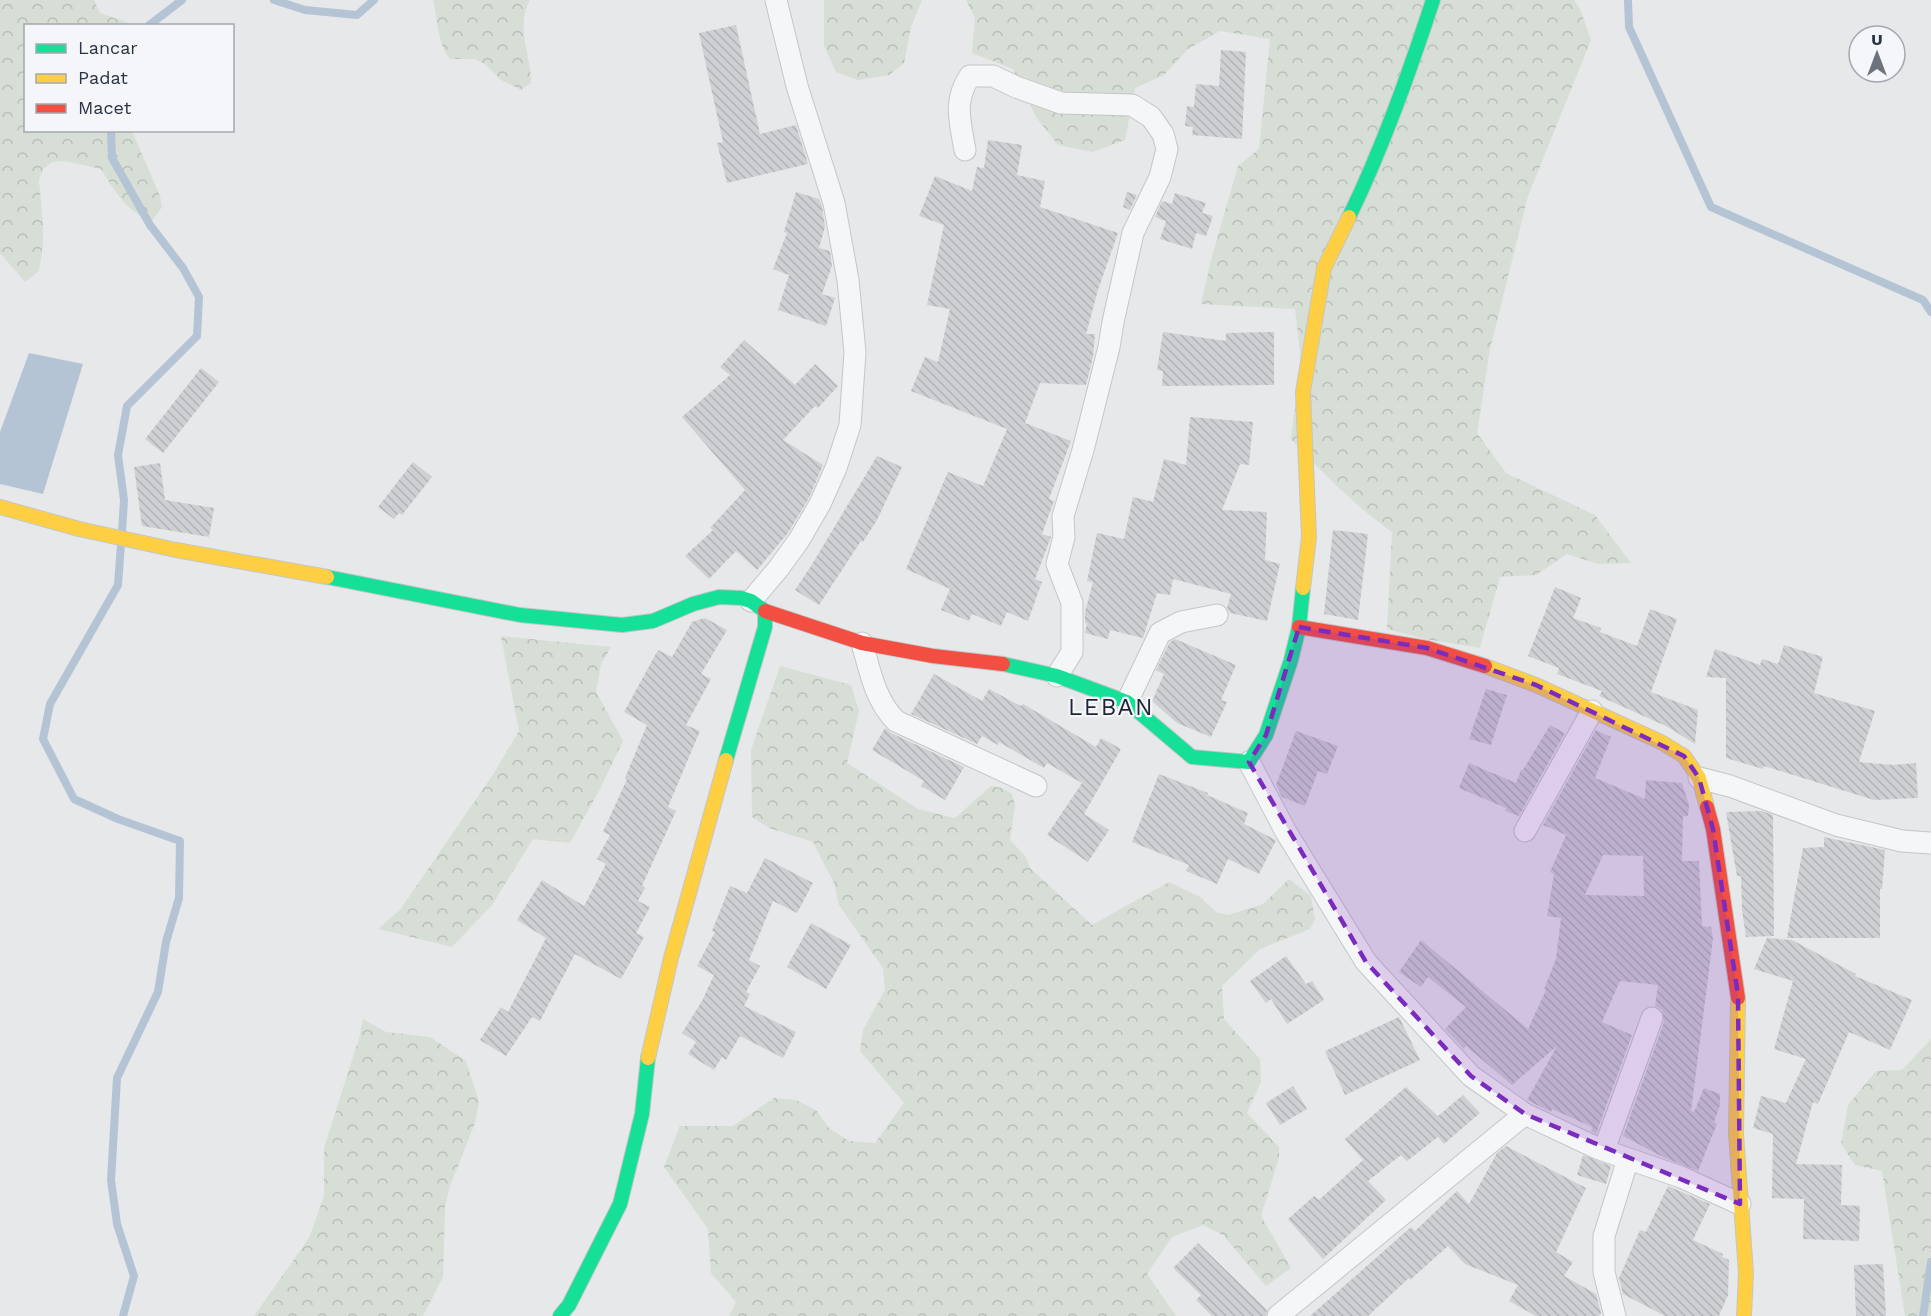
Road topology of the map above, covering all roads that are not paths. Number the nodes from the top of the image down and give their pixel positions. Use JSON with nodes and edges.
{"nodes":[{"id":1,"x":776,"y":0,"type":"edge"},
{"id":2,"x":1433,"y":0,"type":"edge"},
{"id":3,"x":964,"y":150,"type":"dead end"},
{"id":4,"x":0,"y":507,"type":"edge"},
{"id":5,"x":758,"y":606,"type":"junction"},
{"id":6,"x":1217,"y":615,"type":"dead end"},
{"id":7,"x":1299,"y":627,"type":"junction"},
{"id":8,"x":862,"y":643,"type":"junction"},
{"id":9,"x":1058,"y":676,"type":"junction"},
{"id":10,"x":1127,"y":702,"type":"junction"},
{"id":11,"x":1592,"y":711,"type":"junction"},
{"id":12,"x":1249,"y":762,"type":"junction"},
{"id":13,"x":1699,"y":778,"type":"junction"},
{"id":14,"x":1036,"y":786,"type":"dead end"},
{"id":15,"x":1525,"y":831,"type":"dead end"},
{"id":16,"x":1931,"y":843,"type":"edge"},
{"id":17,"x":1652,"y":1018,"type":"dead end"},
{"id":18,"x":1525,"y":1114,"type":"junction"},
{"id":19,"x":1604,"y":1150,"type":"junction"},
{"id":20,"x":1628,"y":1159,"type":"junction"},
{"id":21,"x":1740,"y":1204,"type":"junction"},
{"id":22,"x":560,"y":1316,"type":"edge"},
{"id":23,"x":1278,"y":1316,"type":"edge"},
{"id":24,"x":1615,"y":1316,"type":"edge"},
{"id":25,"x":1744,"y":1316,"type":"edge"}],
"edges":[{"from":1,"to":5,"type":"street"},
{"from":2,"to":7,"type":"street"},
{"from":3,"to":9,"type":"street"},
{"from":4,"to":5,"type":"street"},
{"from":5,"to":8,"type":"street"},
{"from":5,"to":22,"type":"street"},
{"from":6,"to":10,"type":"street"},
{"from":7,"to":11,"type":"street"},
{"from":7,"to":12,"type":"street"},
{"from":8,"to":9,"type":"street"},
{"from":8,"to":14,"type":"street"},
{"from":9,"to":10,"type":"street"},
{"from":10,"to":12,"type":"street"},
{"from":11,"to":13,"type":"street"},
{"from":11,"to":15,"type":"street"},
{"from":12,"to":18,"type":"street"},
{"from":13,"to":16,"type":"street"},
{"from":13,"to":21,"type":"street"},
{"from":17,"to":19,"type":"street"},
{"from":18,"to":19,"type":"street"},
{"from":18,"to":23,"type":"street"},
{"from":19,"to":20,"type":"street"},
{"from":20,"to":21,"type":"street"},
{"from":20,"to":24,"type":"street"},
{"from":21,"to":25,"type":"street"}]}
